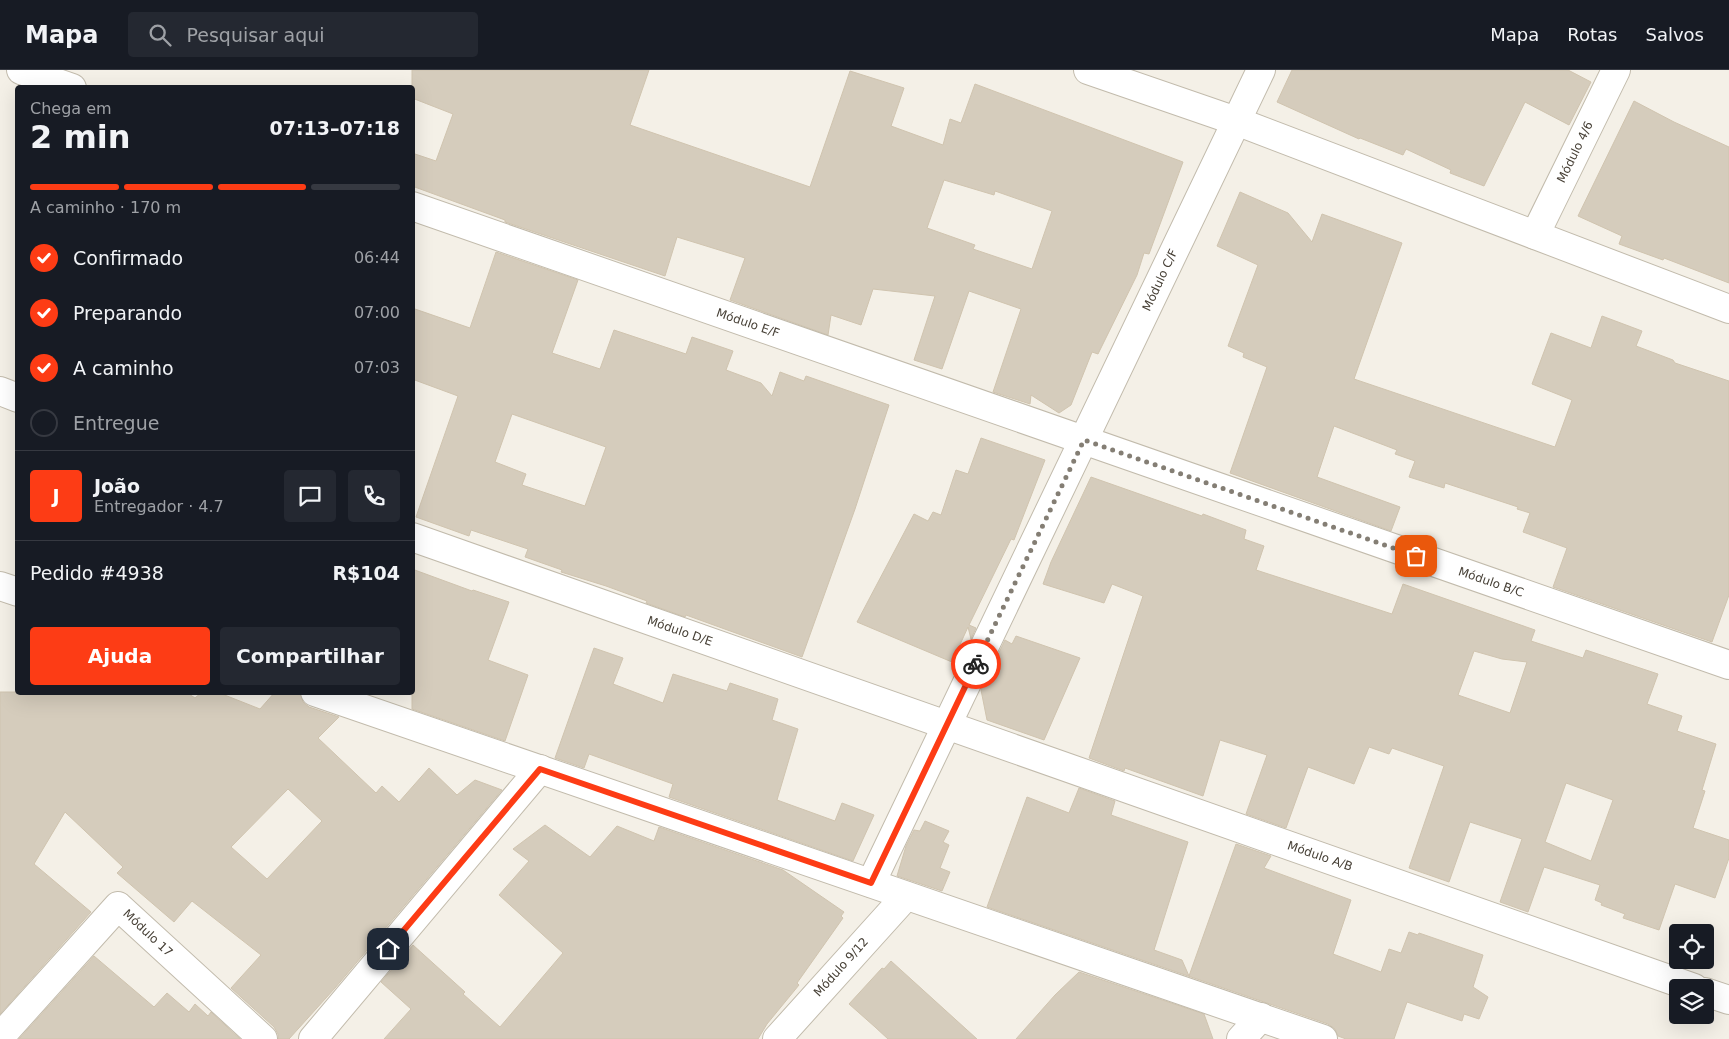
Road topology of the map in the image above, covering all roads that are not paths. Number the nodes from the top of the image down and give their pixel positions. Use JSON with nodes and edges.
{"nodes":[{"id":1,"x":21,"y":70,"type":"edge"},
{"id":2,"x":1088,"y":70,"type":"edge"},
{"id":3,"x":1261,"y":70,"type":"edge"},
{"id":4,"x":1616,"y":70,"type":"edge"},
{"id":5,"x":64,"y":85,"type":"edge"},
{"id":6,"x":1236,"y":121,"type":"junction"},
{"id":7,"x":415,"y":207,"type":"edge"},
{"id":8,"x":1535,"y":235,"type":"junction"},
{"id":9,"x":1729,"y":309,"type":"edge"},
{"id":10,"x":0,"y":392,"type":"edge"},
{"id":11,"x":15,"y":397,"type":"edge"},
{"id":12,"x":1084,"y":440,"type":"junction"},
{"id":13,"x":415,"y":538,"type":"edge"},
{"id":14,"x":0,"y":586,"type":"edge"},
{"id":15,"x":15,"y":591,"type":"edge"},
{"id":16,"x":1729,"y":665,"type":"edge"},
{"id":17,"x":324,"y":695,"type":"edge"},
{"id":18,"x":947,"y":725,"type":"junction"},
{"id":19,"x":540,"y":769,"type":"junction"},
{"id":20,"x":871,"y":883,"type":"junction"},
{"id":21,"x":906,"y":896,"type":"junction"},
{"id":22,"x":1669,"y":979,"type":"edge"},
{"id":23,"x":1714,"y":995,"type":"edge"},
{"id":24,"x":1729,"y":1000,"type":"edge"},
{"id":25,"x":1261,"y":1017,"type":"junction"},
{"id":26,"x":0,"y":1037,"type":"edge"},
{"id":27,"x":263,"y":1039,"type":"edge"},
{"id":28,"x":313,"y":1039,"type":"edge"},
{"id":29,"x":777,"y":1039,"type":"edge"},
{"id":30,"x":1241,"y":1039,"type":"edge"},
{"id":31,"x":1323,"y":1039,"type":"edge"}],
"edges":[{"from":1,"to":5,"type":"street"},
{"from":2,"to":6,"type":"street"},
{"from":3,"to":6,"type":"street","name":"Módulo C/F"},
{"from":4,"to":8,"type":"street","name":"Módulo 4/6"},
{"from":6,"to":8,"type":"street"},
{"from":6,"to":12,"type":"street","name":"Módulo C/F"},
{"from":7,"to":12,"type":"street","name":"Módulo E/F"},
{"from":8,"to":9,"type":"street"},
{"from":10,"to":11,"type":"street"},
{"from":12,"to":16,"type":"street","name":"Módulo B/C"},
{"from":12,"to":18,"type":"street","name":"Módulo C/F"},
{"from":13,"to":18,"type":"street","name":"Módulo D/E"},
{"from":14,"to":15,"type":"street"},
{"from":17,"to":19,"type":"street"},
{"from":18,"to":20,"type":"street","name":"Módulo C/F"},
{"from":18,"to":22,"type":"street","name":"Módulo A/B"},
{"from":19,"to":20,"type":"street"},
{"from":19,"to":28,"type":"street"},
{"from":20,"to":21,"type":"street"},
{"from":21,"to":25,"type":"street"},
{"from":21,"to":29,"type":"street","name":"Módulo 9/12"},
{"from":23,"to":24,"type":"street"},
{"from":25,"to":30,"type":"street"},
{"from":25,"to":31,"type":"street"},
{"from":26,"to":27,"type":"street","name":"Módulo 17"}]}
